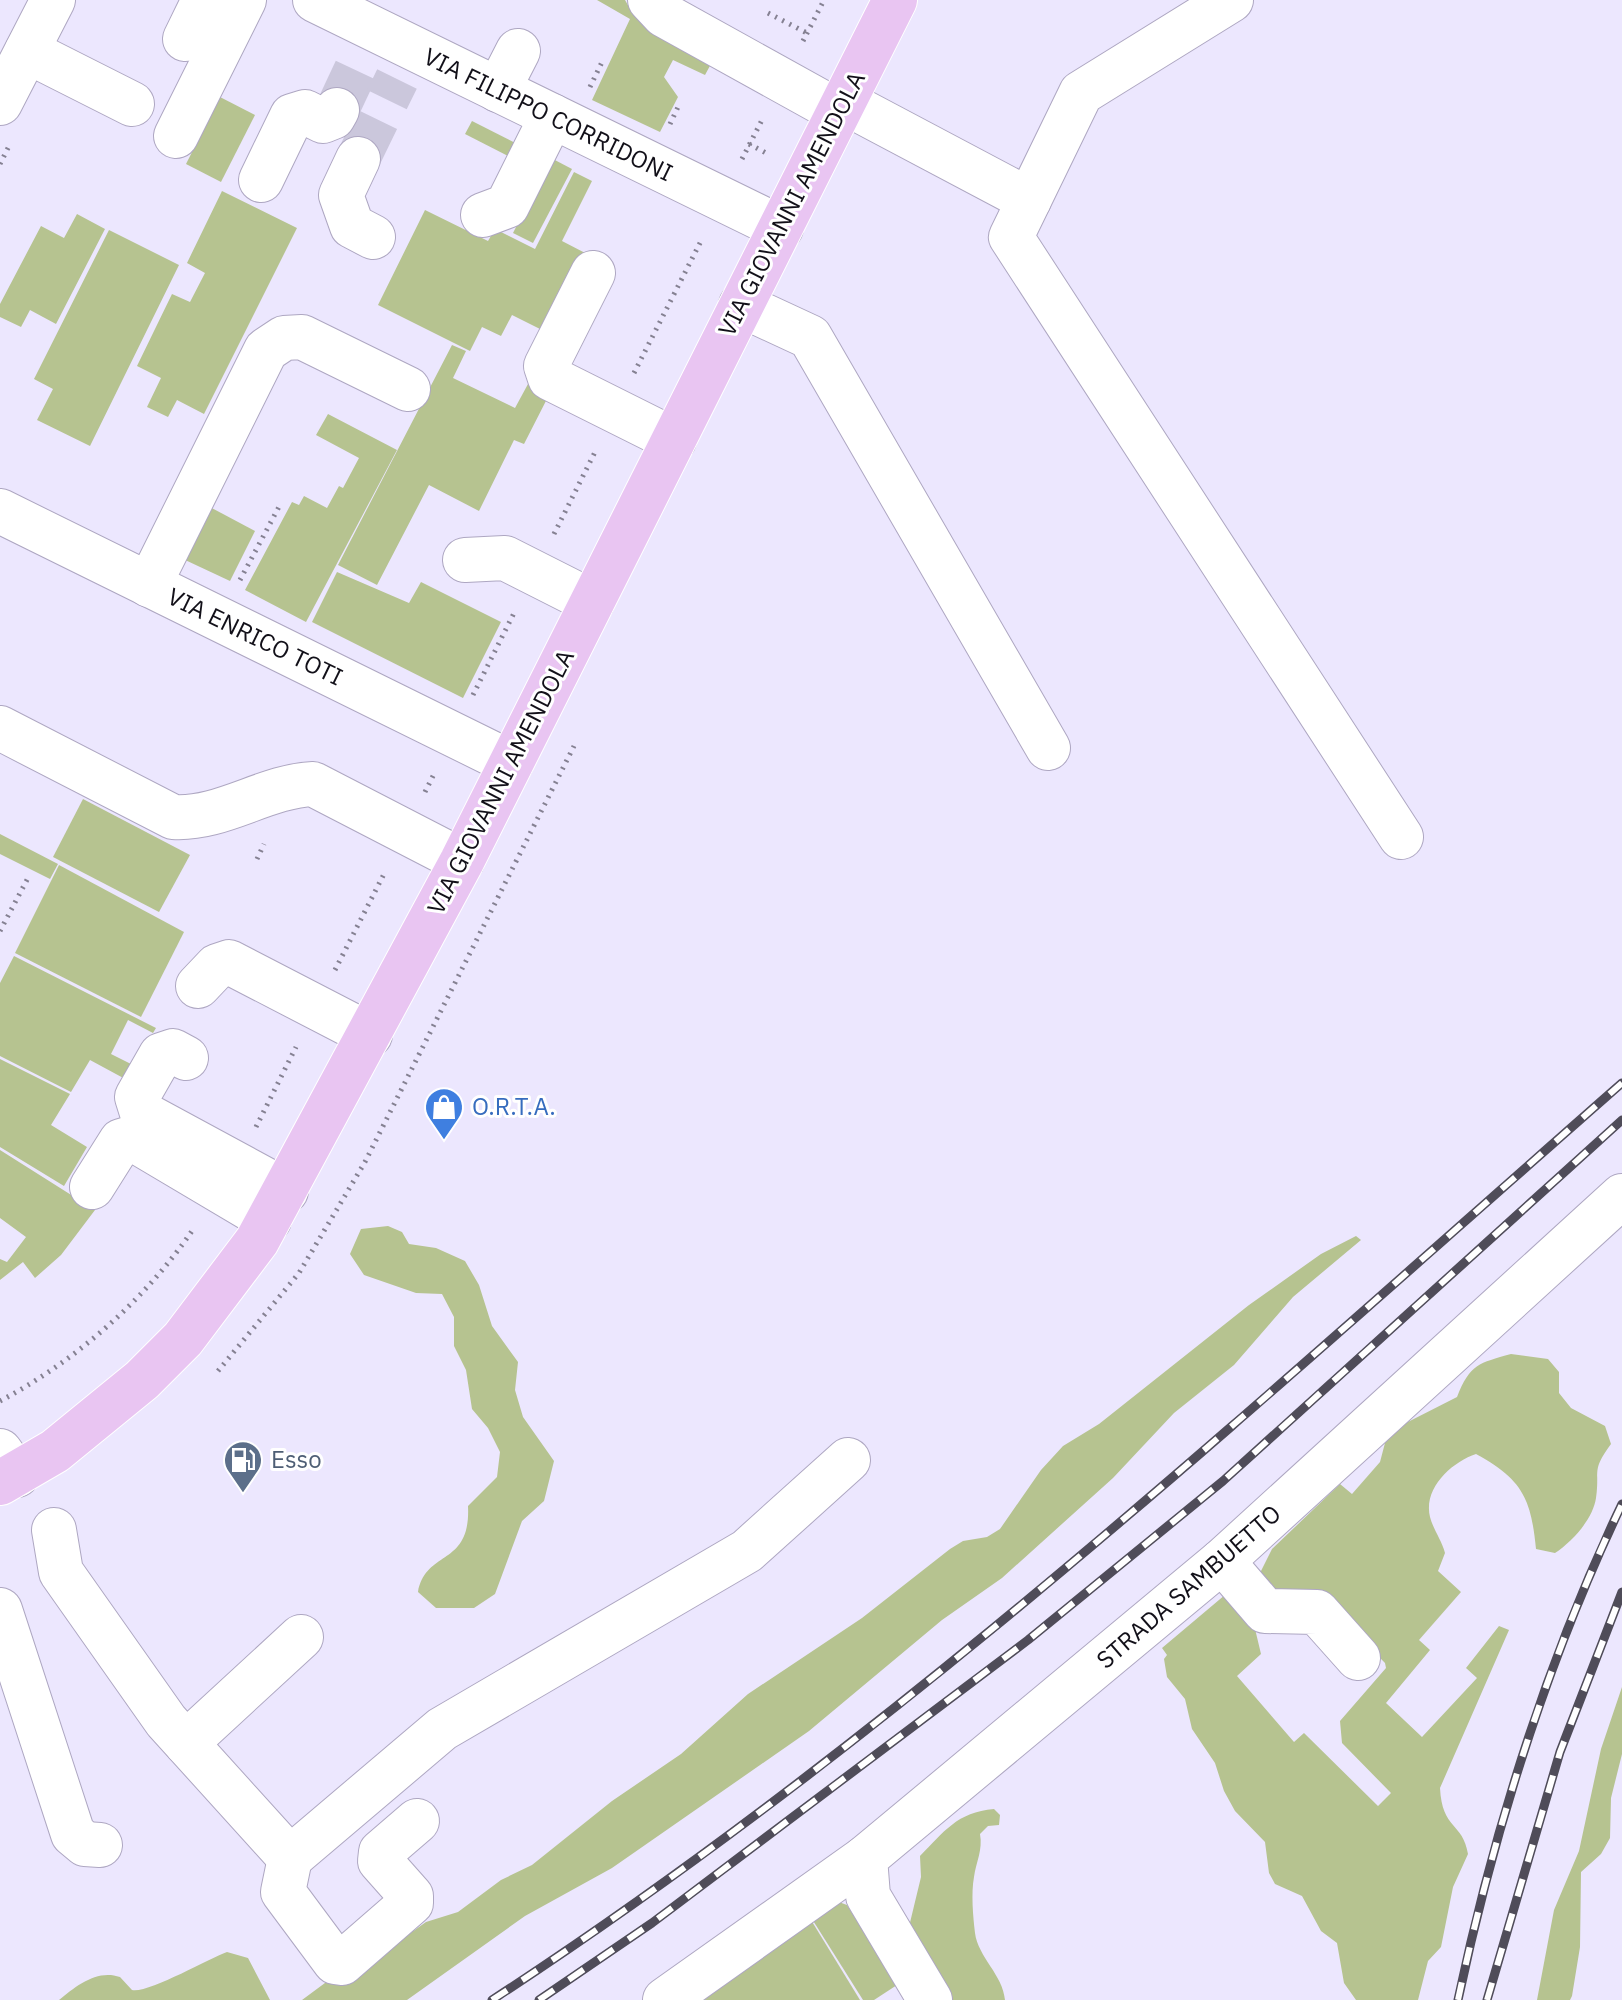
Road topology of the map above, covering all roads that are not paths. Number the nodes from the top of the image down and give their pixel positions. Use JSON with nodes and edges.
{"nodes":[{"id":1,"x":53,"y":0,"type":"edge"},
{"id":2,"x":204,"y":0,"type":"edge"},
{"id":3,"x":244,"y":0,"type":"edge"},
{"id":4,"x":650,"y":0,"type":"edge"},
{"id":5,"x":895,"y":0,"type":"edge"},
{"id":6,"x":1231,"y":0,"type":"edge"},
{"id":7,"x":324,"y":2,"type":"edge"},
{"id":8,"x":185,"y":39,"type":"dead end"},
{"id":9,"x":518,"y":51,"type":"dead end"},
{"id":10,"x":11,"y":72,"type":"edge"},
{"id":11,"x":498,"y":90,"type":"junction"},
{"id":12,"x":132,"y":104,"type":"dead end"},
{"id":13,"x":841,"y":107,"type":"junction"},
{"id":14,"x":337,"y":110,"type":"dead end"},
{"id":15,"x":552,"y":116,"type":"junction"},
{"id":16,"x":176,"y":136,"type":"dead end"},
{"id":17,"x":358,"y":159,"type":"tunnel mouth"},
{"id":18,"x":261,"y":180,"type":"dead end"},
{"id":19,"x":1029,"y":200,"type":"junction"},
{"id":20,"x":483,"y":215,"type":"dead end"},
{"id":21,"x":781,"y":228,"type":"junction"},
{"id":22,"x":373,"y":237,"type":"dead end"},
{"id":23,"x":593,"y":273,"type":"dead end"},
{"id":24,"x":741,"y":305,"type":"junction"},
{"id":25,"x":408,"y":389,"type":"dead end"},
{"id":26,"x":674,"y":440,"type":"junction"},
{"id":27,"x":0,"y":511,"type":"edge"},
{"id":28,"x":465,"y":560,"type":"dead end"},
{"id":29,"x":149,"y":585,"type":"junction"},
{"id":30,"x":592,"y":602,"type":"junction"},
{"id":31,"x":0,"y":728,"type":"edge"},
{"id":32,"x":1048,"y":748,"type":"dead end"},
{"id":33,"x":511,"y":763,"type":"junction"},
{"id":34,"x":1401,"y":837,"type":"dead end"},
{"id":35,"x":462,"y":861,"type":"junction"},
{"id":36,"x":198,"y":986,"type":"dead end"},
{"id":37,"x":370,"y":1035,"type":"junction"},
{"id":38,"x":186,"y":1058,"type":"dead end"},
{"id":39,"x":92,"y":1187,"type":"dead end"},
{"id":40,"x":1622,"y":1196,"type":"edge"},
{"id":41,"x":278,"y":1206,"type":"junction"},
{"id":42,"x":848,"y":1460,"type":"dead end"},
{"id":43,"x":6,"y":1470,"type":"edge"},
{"id":44,"x":54,"y":1530,"type":"dead end"},
{"id":45,"x":1222,"y":1561,"type":"junction"},
{"id":46,"x":0,"y":1610,"type":"edge"},
{"id":47,"x":301,"y":1637,"type":"dead end"},
{"id":48,"x":1358,"y":1658,"type":"dead end"},
{"id":49,"x":186,"y":1743,"type":"junction"},
{"id":50,"x":417,"y":1821,"type":"dead end"},
{"id":51,"x":100,"y":1845,"type":"dead end"},
{"id":52,"x":290,"y":1858,"type":"junction"},
{"id":53,"x":865,"y":1858,"type":"junction"},
{"id":54,"x":673,"y":1998,"type":"edge"},
{"id":55,"x":930,"y":2000,"type":"edge"}],
"edges":[{"from":1,"to":10,"type":"street"},
{"from":2,"to":8,"type":"street"},
{"from":3,"to":16,"type":"street"},
{"from":4,"to":13,"type":"street"},
{"from":5,"to":13,"type":"main road","name":"VIA GIOVANNI AMENDOLA"},
{"from":6,"to":19,"type":"street"},
{"from":7,"to":11,"type":"street","name":"VIA FILIPPO CORRIDONI"},
{"from":9,"to":11,"type":"street"},
{"from":10,"to":12,"type":"street"},
{"from":11,"to":15,"type":"street","name":"VIA FILIPPO CORRIDONI"},
{"from":13,"to":19,"type":"street"},
{"from":13,"to":21,"type":"main road","name":"VIA GIOVANNI AMENDOLA"},
{"from":14,"to":18,"type":"street"},
{"from":15,"to":20,"type":"street"},
{"from":15,"to":21,"type":"street","name":"VIA FILIPPO CORRIDONI"},
{"from":17,"to":22,"type":"street"},
{"from":19,"to":34,"type":"street"},
{"from":21,"to":24,"type":"main road","name":"VIA GIOVANNI AMENDOLA"},
{"from":23,"to":26,"type":"street"},
{"from":24,"to":26,"type":"main road","name":"VIA GIOVANNI AMENDOLA"},
{"from":24,"to":32,"type":"street"},
{"from":25,"to":29,"type":"street"},
{"from":26,"to":30,"type":"main road","name":"VIA GIOVANNI AMENDOLA"},
{"from":27,"to":29,"type":"street","name":"VIA ENRICO TOTI"},
{"from":28,"to":30,"type":"street"},
{"from":29,"to":33,"type":"street","name":"VIA ENRICO TOTI"},
{"from":30,"to":33,"type":"main road","name":"VIA GIOVANNI AMENDOLA"},
{"from":31,"to":35,"type":"street"},
{"from":33,"to":35,"type":"main road","name":"VIA GIOVANNI AMENDOLA"},
{"from":35,"to":37,"type":"main road","name":"VIA GIOVANNI AMENDOLA"},
{"from":36,"to":37,"type":"street"},
{"from":37,"to":41,"type":"main road","name":"VIA GIOVANNI AMENDOLA"},
{"from":38,"to":41,"type":"street"},
{"from":39,"to":41,"type":"street"},
{"from":40,"to":45,"type":"street","name":"STRADA SAMBUETTO"},
{"from":41,"to":43,"type":"main road","name":"VIA GIOVANNI AMENDOLA"},
{"from":42,"to":52,"type":"street"},
{"from":44,"to":49,"type":"street"},
{"from":45,"to":48,"type":"street"},
{"from":45,"to":53,"type":"street","name":"STRADA SAMBUETTO"},
{"from":46,"to":51,"type":"street"},
{"from":47,"to":49,"type":"street"},
{"from":49,"to":52,"type":"street"},
{"from":50,"to":52,"type":"street"},
{"from":53,"to":54,"type":"street","name":"STRADA SAMBUETTO"},
{"from":53,"to":55,"type":"street"}]}
